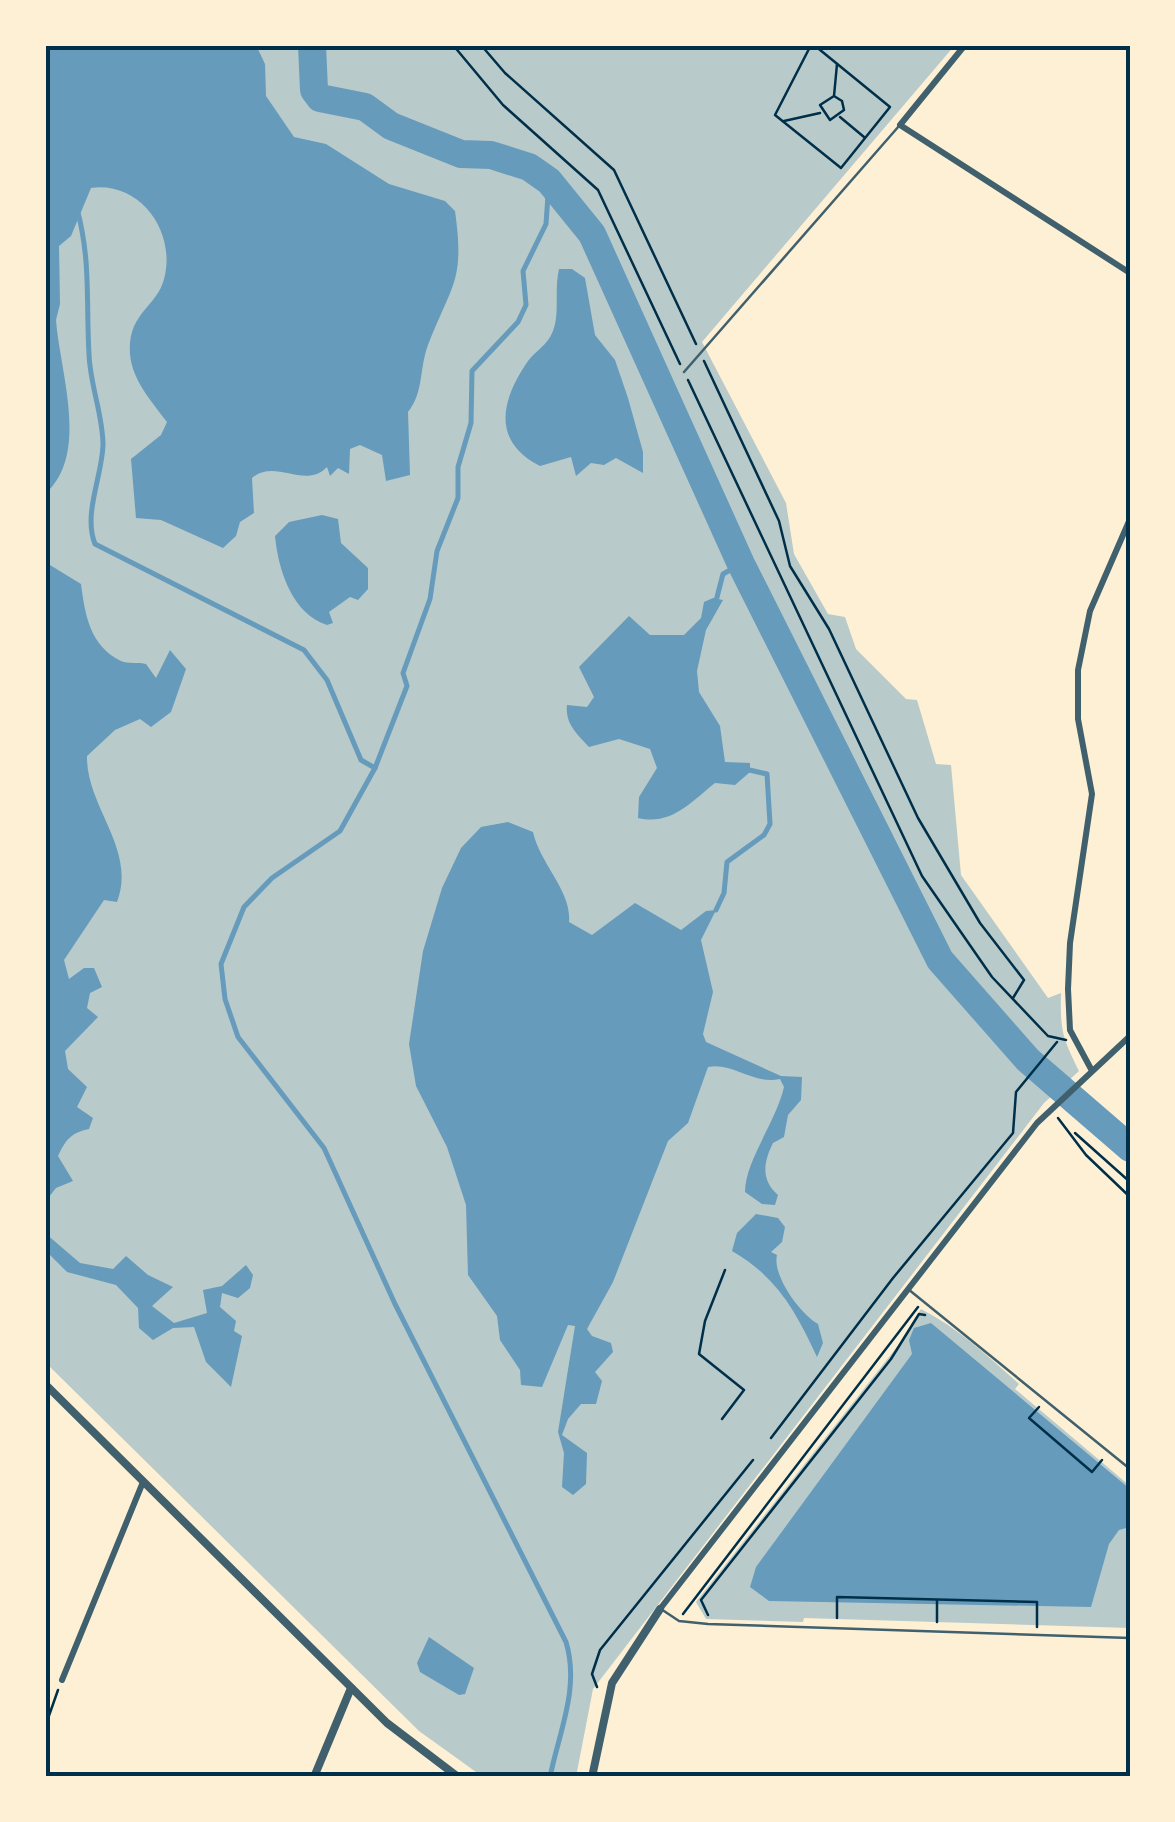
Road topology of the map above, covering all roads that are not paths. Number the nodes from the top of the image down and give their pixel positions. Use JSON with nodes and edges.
{"nodes":[{"id":1,"x":964,"y":45,"type":"edge"},
{"id":2,"x":900,"y":125,"type":"junction"},
{"id":3,"x":1130,"y":273,"type":"edge"},
{"id":4,"x":684,"y":372,"type":"road end"},
{"id":5,"x":1130,"y":520,"type":"edge"},
{"id":6,"x":1130,"y":1036,"type":"edge"},
{"id":7,"x":1091,"y":1069,"type":"junction"},
{"id":8,"x":907,"y":1288,"type":"junction"},
{"id":9,"x":45,"y":1384,"type":"edge"},
{"id":10,"x":1130,"y":1470,"type":"edge"},
{"id":11,"x":143,"y":1482,"type":"junction"},
{"id":12,"x":660,"y":1609,"type":"junction"},
{"id":13,"x":1130,"y":1638,"type":"edge"},
{"id":14,"x":62,"y":1680,"type":"road end"},
{"id":15,"x":350,"y":1688,"type":"junction"},
{"id":16,"x":314,"y":1777,"type":"edge"},
{"id":17,"x":458,"y":1777,"type":"edge"},
{"id":18,"x":592,"y":1777,"type":"edge"}],
"edges":[{"from":1,"to":2,"type":"street"},
{"from":2,"to":3,"type":"street"},
{"from":2,"to":4,"type":"lane"},
{"from":5,"to":7,"type":"street"},
{"from":6,"to":7,"type":"street"},
{"from":7,"to":8,"type":"street"},
{"from":8,"to":10,"type":"lane"},
{"from":8,"to":12,"type":"street"},
{"from":9,"to":11,"type":"street"},
{"from":11,"to":14,"type":"street"},
{"from":11,"to":15,"type":"street"},
{"from":12,"to":13,"type":"lane"},
{"from":12,"to":18,"type":"street"},
{"from":15,"to":16,"type":"street"},
{"from":15,"to":17,"type":"street"}]}
